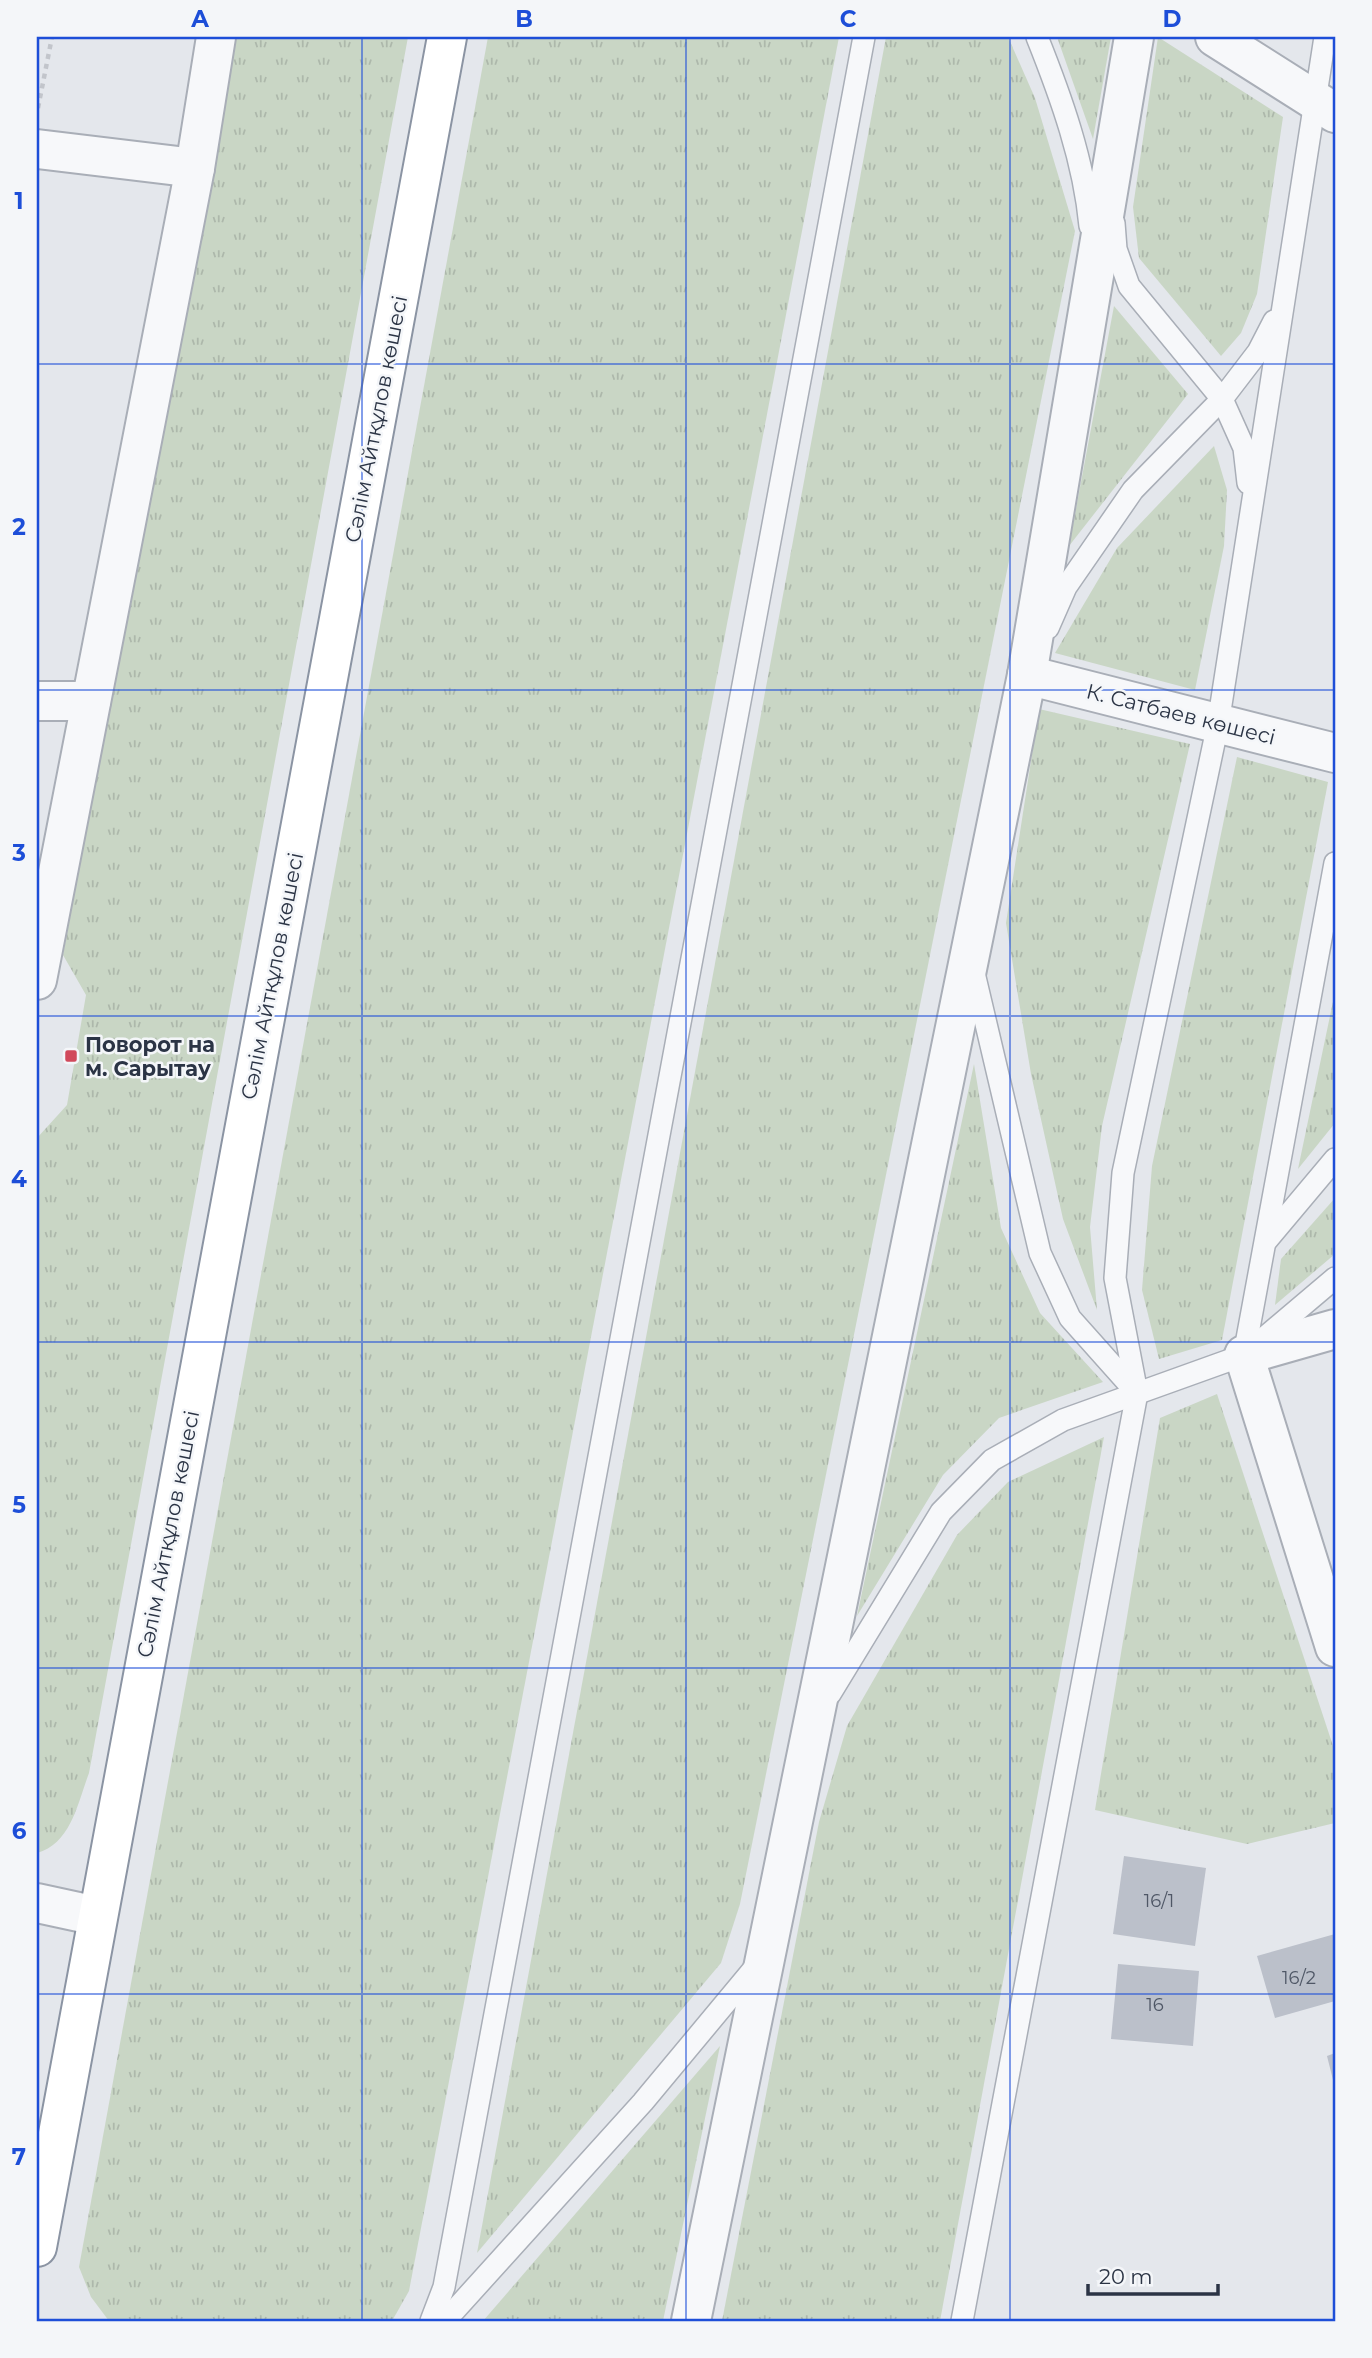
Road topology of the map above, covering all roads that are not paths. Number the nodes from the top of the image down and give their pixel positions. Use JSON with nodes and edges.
{"nodes":[{"id":1,"x":216,"y":37,"type":"edge"},
{"id":2,"x":447,"y":37,"type":"edge"},
{"id":3,"x":864,"y":37,"type":"edge"},
{"id":4,"x":1037,"y":37,"type":"edge"},
{"id":5,"x":1134,"y":37,"type":"edge"},
{"id":6,"x":1215,"y":37,"type":"edge"},
{"id":7,"x":1325,"y":37,"type":"edge"},
{"id":8,"x":1325,"y":106,"type":"edge"},
{"id":9,"x":37,"y":149,"type":"edge"},
{"id":10,"x":195,"y":168,"type":"junction"},
{"id":11,"x":1109,"y":185,"type":"junction"},
{"id":12,"x":1094,"y":274,"type":"junction"},
{"id":13,"x":1283,"y":301,"type":"junction"},
{"id":14,"x":1222,"y":399,"type":"junction"},
{"id":15,"x":1251,"y":506,"type":"junction"},
{"id":16,"x":1027,"y":675,"type":"junction"},
{"id":17,"x":37,"y":701,"type":"edge"},
{"id":18,"x":90,"y":701,"type":"junction"},
{"id":19,"x":1218,"y":724,"type":"junction"},
{"id":20,"x":1335,"y":753,"type":"edge"},
{"id":21,"x":1335,"y":863,"type":"edge"},
{"id":22,"x":970,"y":954,"type":"junction"},
{"id":23,"x":37,"y":980,"type":"edge"},
{"id":24,"x":1335,"y":1160,"type":"edge"},
{"id":25,"x":1265,"y":1242,"type":"junction"},
{"id":26,"x":1335,"y":1278,"type":"edge"},
{"id":27,"x":1335,"y":1329,"type":"edge"},
{"id":28,"x":1244,"y":1355,"type":"junction"},
{"id":29,"x":1137,"y":1393,"type":"junction"},
{"id":30,"x":1335,"y":1647,"type":"edge"},
{"id":31,"x":814,"y":1719,"type":"junction"},
{"id":32,"x":37,"y":1903,"type":"edge"},
{"id":33,"x":97,"y":1916,"type":"junction"},
{"id":34,"x":766,"y":1954,"type":"junction"},
{"id":35,"x":37,"y":2247,"type":"edge"},
{"id":36,"x":431,"y":2321,"type":"edge"},
{"id":37,"x":445,"y":2321,"type":"edge"},
{"id":38,"x":691,"y":2321,"type":"edge"},
{"id":39,"x":962,"y":2321,"type":"edge"}],
"edges":[{"from":1,"to":10,"type":"street"},
{"from":2,"to":33,"type":"highway","name":"Сәлім Айтқұлов көшесі"},
{"from":3,"to":36,"type":"lane"},
{"from":4,"to":12,"type":"lane"},
{"from":5,"to":11,"type":"street"},
{"from":6,"to":8,"type":"street"},
{"from":7,"to":8,"type":"lane"},
{"from":8,"to":13,"type":"lane"},
{"from":9,"to":10,"type":"street"},
{"from":10,"to":18,"type":"street"},
{"from":11,"to":12,"type":"street"},
{"from":11,"to":14,"type":"lane"},
{"from":12,"to":16,"type":"street"},
{"from":13,"to":14,"type":"lane"},
{"from":13,"to":15,"type":"lane"},
{"from":14,"to":15,"type":"lane"},
{"from":14,"to":16,"type":"lane"},
{"from":15,"to":19,"type":"lane"},
{"from":16,"to":19,"type":"street","name":"К. Сатбаев көшесі"},
{"from":16,"to":22,"type":"street"},
{"from":17,"to":18,"type":"street"},
{"from":18,"to":23,"type":"street"},
{"from":19,"to":20,"type":"street","name":"К. Сатбаев көшесі"},
{"from":19,"to":29,"type":"lane"},
{"from":21,"to":25,"type":"lane"},
{"from":22,"to":29,"type":"lane"},
{"from":22,"to":31,"type":"street"},
{"from":24,"to":25,"type":"lane"},
{"from":25,"to":28,"type":"lane"},
{"from":26,"to":28,"type":"lane"},
{"from":27,"to":28,"type":"street"},
{"from":28,"to":29,"type":"lane"},
{"from":28,"to":30,"type":"street"},
{"from":29,"to":31,"type":"lane"},
{"from":29,"to":39,"type":"lane"},
{"from":31,"to":34,"type":"street"},
{"from":32,"to":33,"type":"street"},
{"from":33,"to":35,"type":"highway","name":"Сәлім Айтқұлов көшесі"},
{"from":34,"to":37,"type":"lane"},
{"from":34,"to":38,"type":"street"}]}
